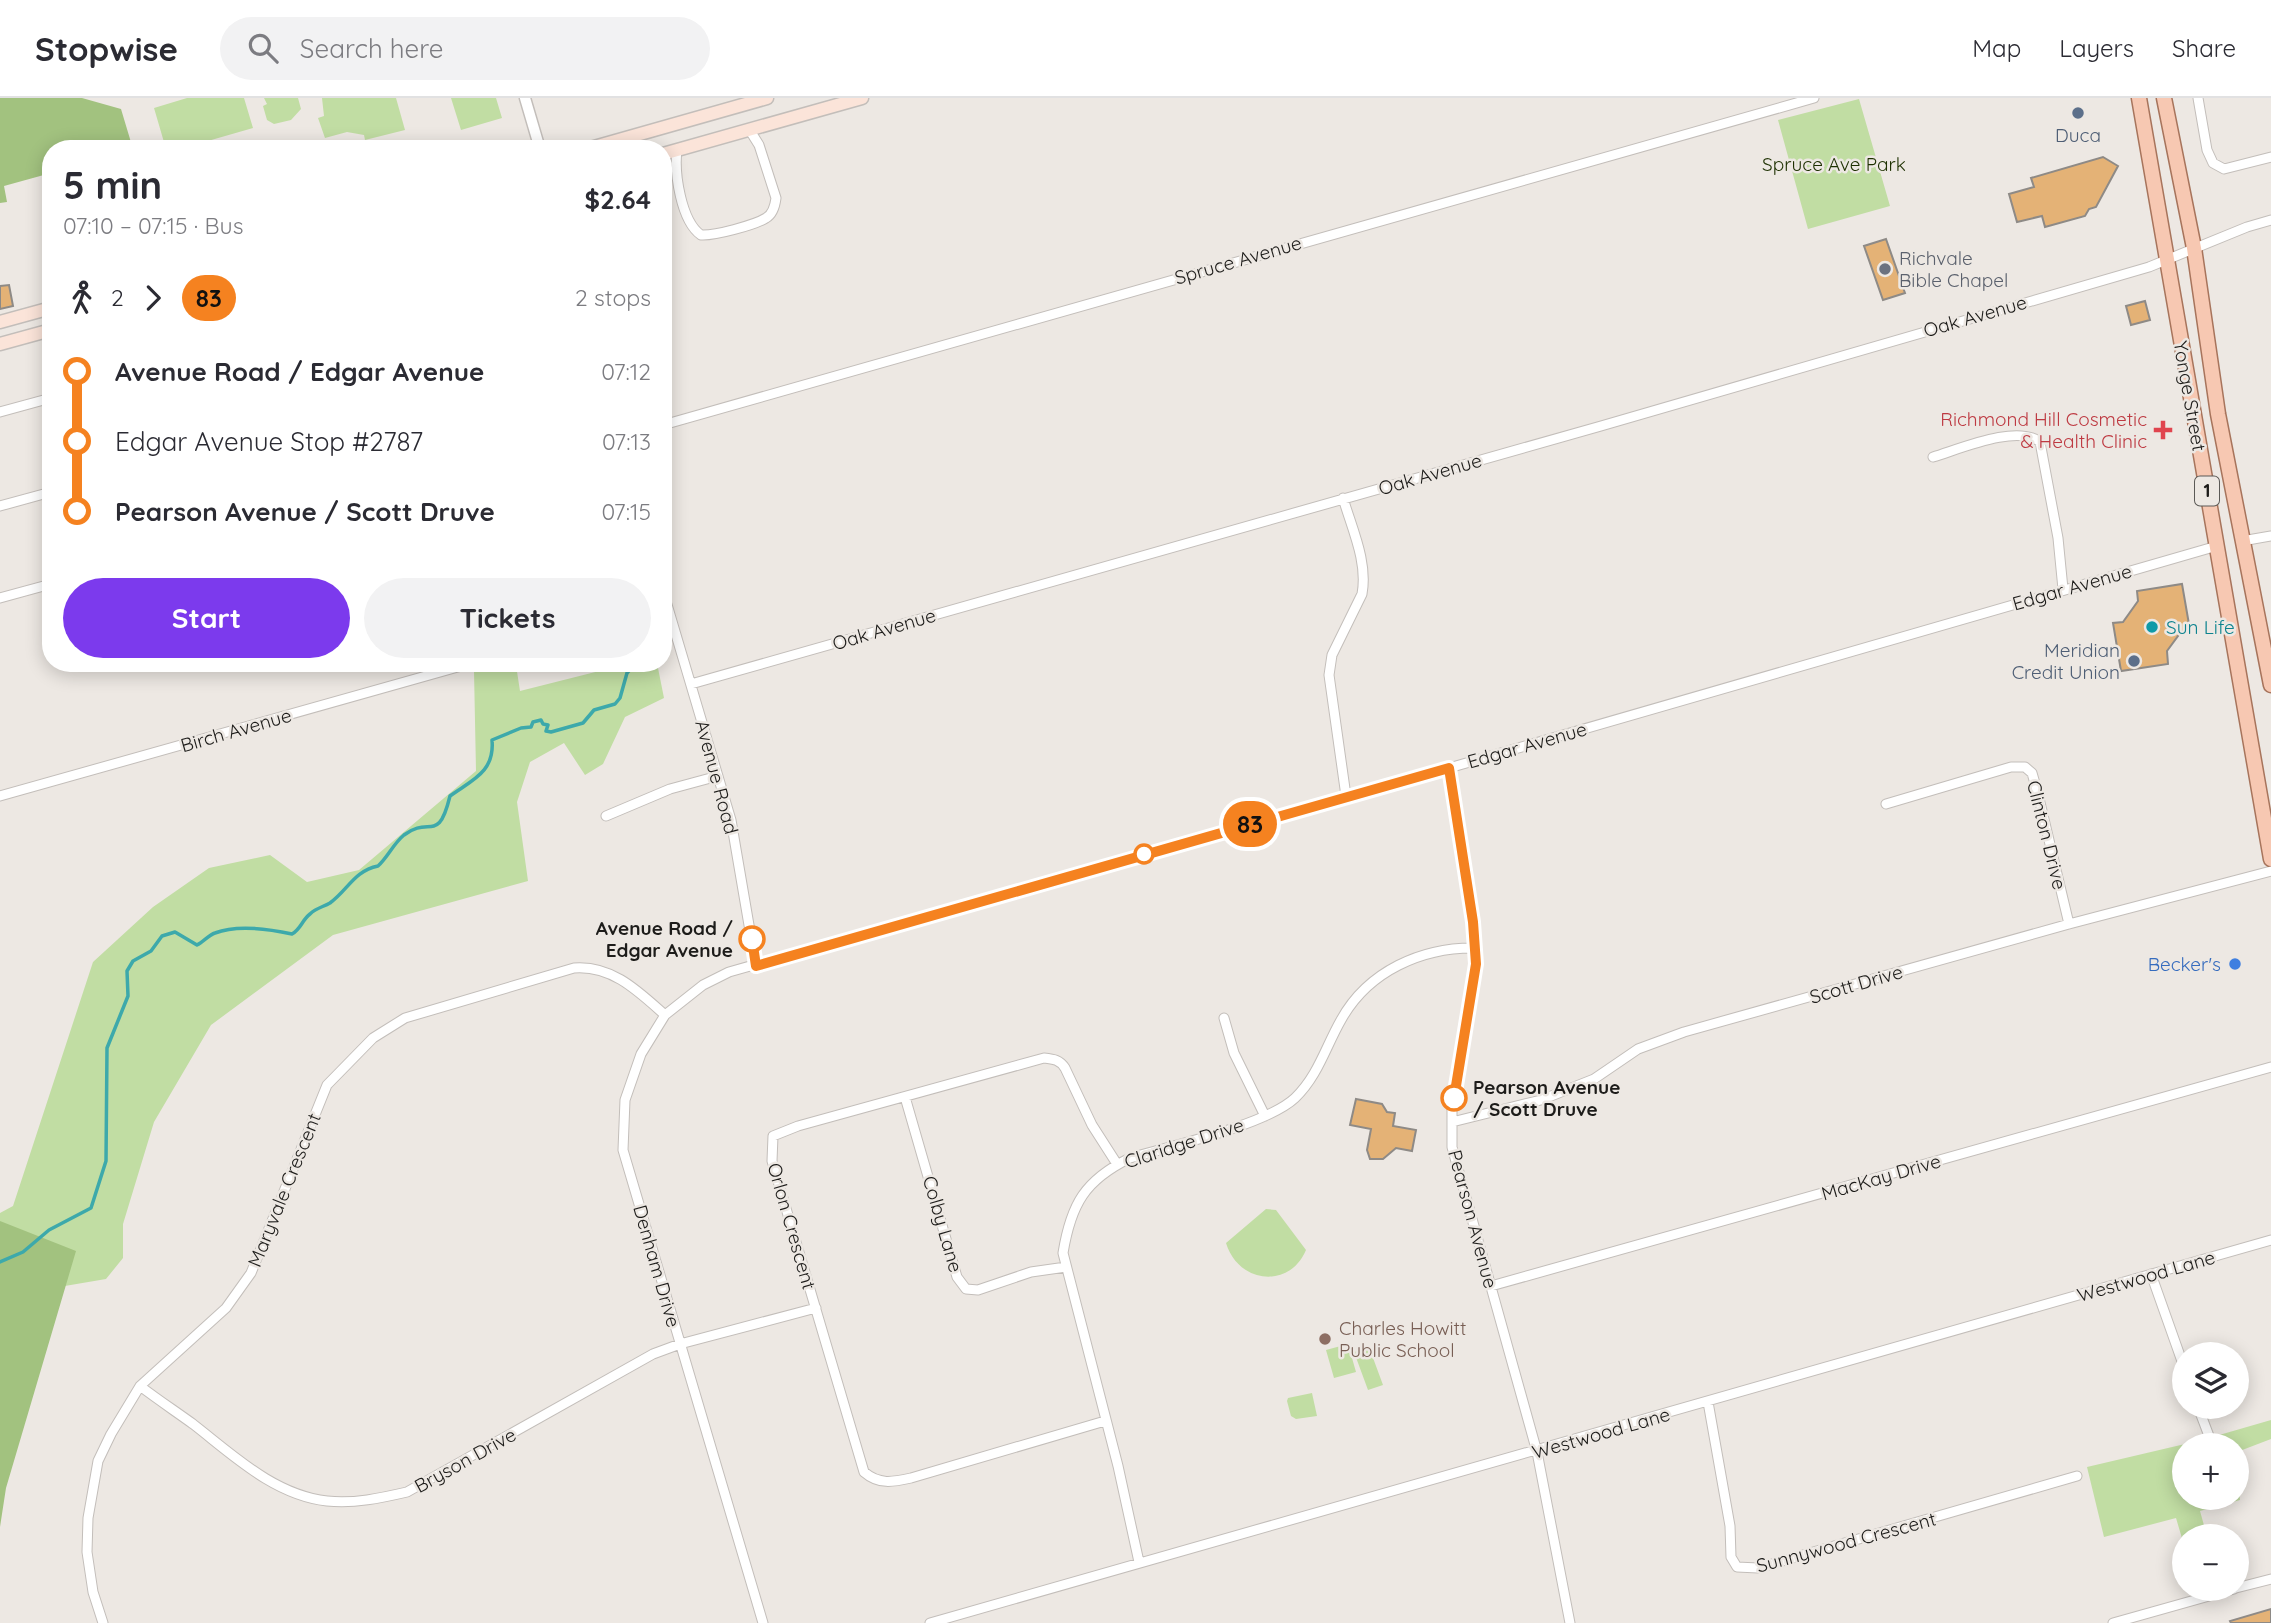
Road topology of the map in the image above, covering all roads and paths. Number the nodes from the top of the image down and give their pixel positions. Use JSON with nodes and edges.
{"nodes":[{"id":1,"x":525,"y":98,"type":"edge"},
{"id":2,"x":767,"y":98,"type":"edge"},
{"id":3,"x":862,"y":98,"type":"edge"},
{"id":4,"x":1814,"y":98,"type":"edge"},
{"id":5,"x":2139,"y":98,"type":"edge"},
{"id":6,"x":2164,"y":98,"type":"edge"},
{"id":7,"x":2198,"y":98,"type":"edge"},
{"id":8,"x":749,"y":129,"type":"junction"},
{"id":9,"x":537,"y":140,"type":"edge"},
{"id":10,"x":619,"y":140,"type":"edge"},
{"id":11,"x":677,"y":150,"type":"junction"},
{"id":12,"x":672,"y":151,"type":"edge"},
{"id":13,"x":2271,"y":157,"type":"edge"},
{"id":14,"x":2271,"y":220,"type":"edge"},
{"id":15,"x":2194,"y":248,"type":"junction"},
{"id":16,"x":2167,"y":261,"type":"junction"},
{"id":17,"x":42,"y":311,"type":"edge"},
{"id":18,"x":6,"y":321,"type":"edge"},
{"id":19,"x":42,"y":332,"type":"edge"},
{"id":20,"x":18,"y":339,"type":"junction"},
{"id":21,"x":0,"y":344,"type":"edge"},
{"id":22,"x":42,"y":400,"type":"edge"},
{"id":23,"x":0,"y":412,"type":"edge"},
{"id":24,"x":672,"y":422,"type":"edge"},
{"id":25,"x":1933,"y":457,"type":"dead end"},
{"id":26,"x":42,"y":494,"type":"edge"},
{"id":27,"x":1343,"y":498,"type":"junction"},
{"id":28,"x":0,"y":506,"type":"edge"},
{"id":29,"x":2271,"y":536,"type":"edge"},
{"id":30,"x":2242,"y":541,"type":"junction"},
{"id":31,"x":2217,"y":546,"type":"junction"},
{"id":32,"x":42,"y":586,"type":"edge"},
{"id":33,"x":2063,"y":589,"type":"junction"},
{"id":34,"x":0,"y":598,"type":"edge"},
{"id":35,"x":672,"y":627,"type":"edge"},
{"id":36,"x":440,"y":672,"type":"edge"},
{"id":37,"x":691,"y":684,"type":"junction"},
{"id":38,"x":2271,"y":685,"type":"edge"},
{"id":39,"x":1449,"y":768,"type":"junction"},
{"id":40,"x":718,"y":776,"type":"junction"},
{"id":41,"x":0,"y":796,"type":"edge"},
{"id":42,"x":1346,"y":796,"type":"junction"},
{"id":43,"x":1886,"y":804,"type":"dead end"},
{"id":44,"x":606,"y":816,"type":"dead end"},
{"id":45,"x":2271,"y":859,"type":"edge"},
{"id":46,"x":2271,"y":871,"type":"edge"},
{"id":47,"x":2069,"y":924,"type":"junction"},
{"id":48,"x":1476,"y":948,"type":"junction"},
{"id":49,"x":756,"y":966,"type":"junction"},
{"id":50,"x":664,"y":1015,"type":"junction"},
{"id":51,"x":1223,"y":1018,"type":"dead end"},
{"id":52,"x":2271,"y":1067,"type":"edge"},
{"id":53,"x":905,"y":1097,"type":"junction"},
{"id":54,"x":1265,"y":1116,"type":"junction"},
{"id":55,"x":1452,"y":1122,"type":"junction"},
{"id":56,"x":1117,"y":1164,"type":"junction"},
{"id":57,"x":2271,"y":1240,"type":"edge"},
{"id":58,"x":1066,"y":1267,"type":"junction"},
{"id":59,"x":2151,"y":1274,"type":"junction"},
{"id":60,"x":1491,"y":1286,"type":"junction"},
{"id":61,"x":816,"y":1308,"type":"junction"},
{"id":62,"x":2175,"y":1342,"type":"edge"},
{"id":63,"x":680,"y":1344,"type":"junction"},
{"id":64,"x":140,"y":1386,"type":"junction"},
{"id":65,"x":1708,"y":1402,"type":"junction"},
{"id":66,"x":1105,"y":1421,"type":"junction"},
{"id":67,"x":1537,"y":1451,"type":"junction"},
{"id":68,"x":2077,"y":1476,"type":"dead end"},
{"id":69,"x":1139,"y":1562,"type":"junction"},
{"id":70,"x":2271,"y":1579,"type":"edge"},
{"id":71,"x":2249,"y":1585,"type":"edge"},
{"id":72,"x":2192,"y":1601,"type":"edge"},
{"id":73,"x":103,"y":1623,"type":"edge"},
{"id":74,"x":762,"y":1623,"type":"edge"},
{"id":75,"x":930,"y":1623,"type":"edge"},
{"id":76,"x":1570,"y":1623,"type":"edge"},
{"id":77,"x":2113,"y":1623,"type":"edge"}],
"edges":[{"from":1,"to":9,"type":"street"},
{"from":2,"to":10,"type":"main road"},
{"from":3,"to":8,"type":"main road"},
{"from":4,"to":24,"type":"street","name":"Spruce Avenue"},
{"from":5,"to":16,"type":"main road","name":"Yonge Street","number":"1"},
{"from":6,"to":15,"type":"main road","name":"Yonge Street","number":"1"},
{"from":7,"to":13,"type":"street"},
{"from":8,"to":11,"type":"main road"},
{"from":8,"to":11,"type":"street"},
{"from":11,"to":12,"type":"main road"},
{"from":14,"to":15,"type":"street","name":"Oak Avenue"},
{"from":15,"to":16,"type":"street","name":"Oak Avenue"},
{"from":15,"to":30,"type":"main road","name":"Yonge Street","number":"1"},
{"from":16,"to":27,"type":"street","name":"Oak Avenue"},
{"from":16,"to":31,"type":"main road","name":"Yonge Street","number":"1"},
{"from":17,"to":18,"type":"main road"},
{"from":18,"to":20,"type":"main road"},
{"from":19,"to":20,"type":"main road"},
{"from":20,"to":21,"type":"main road"},
{"from":22,"to":23,"type":"street"},
{"from":25,"to":33,"type":"street"},
{"from":26,"to":28,"type":"street"},
{"from":27,"to":37,"type":"street","name":"Oak Avenue"},
{"from":27,"to":42,"type":"street"},
{"from":29,"to":30,"type":"street"},
{"from":30,"to":38,"type":"main road","name":"Yonge Street","number":"1"},
{"from":31,"to":33,"type":"street","name":"Edgar Avenue"},
{"from":31,"to":45,"type":"main road","name":"Yonge Street","number":"1"},
{"from":32,"to":34,"type":"street"},
{"from":33,"to":39,"type":"street","name":"Edgar Avenue"},
{"from":35,"to":37,"type":"street","name":"Avenue Road"},
{"from":36,"to":41,"type":"street","name":"Birch Avenue"},
{"from":37,"to":40,"type":"street","name":"Avenue Road"},
{"from":39,"to":42,"type":"street","name":"Edgar Avenue"},
{"from":39,"to":48,"type":"street","name":"Pearson Avenue"},
{"from":40,"to":44,"type":"street"},
{"from":40,"to":49,"type":"street","name":"Avenue Road"},
{"from":42,"to":49,"type":"street","name":"Edgar Avenue"},
{"from":43,"to":47,"type":"street","name":"Clinton Drive"},
{"from":46,"to":47,"type":"street","name":"Scott Drive"},
{"from":47,"to":55,"type":"street","name":"Scott Drive"},
{"from":48,"to":54,"type":"street","name":"Claridge Drive"},
{"from":48,"to":55,"type":"street","name":"Pearson Avenue"},
{"from":49,"to":50,"type":"street","name":"Denham Drive"},
{"from":50,"to":63,"type":"street","name":"Denham Drive"},
{"from":50,"to":64,"type":"street","name":"Maryvale Crescent"},
{"from":51,"to":54,"type":"street"},
{"from":52,"to":60,"type":"street","name":"MacKay Drive"},
{"from":53,"to":56,"type":"street","name":"Orlon Crescent"},
{"from":53,"to":58,"type":"street","name":"Colby Lane"},
{"from":53,"to":61,"type":"street","name":"Orlon Crescent"},
{"from":54,"to":56,"type":"street","name":"Claridge Drive"},
{"from":55,"to":60,"type":"street","name":"Pearson Avenue"},
{"from":56,"to":58,"type":"street","name":"Claridge Drive"},
{"from":57,"to":59,"type":"street","name":"Westwood Lane"},
{"from":58,"to":66,"type":"street","name":"Claridge Drive"},
{"from":59,"to":62,"type":"street"},
{"from":59,"to":65,"type":"street","name":"Westwood Lane"},
{"from":60,"to":67,"type":"street","name":"Pearson Avenue"},
{"from":61,"to":63,"type":"street","name":"Bryson Drive"},
{"from":61,"to":66,"type":"street","name":"Orlon Crescent"},
{"from":63,"to":64,"type":"street","name":"Bryson Drive"},
{"from":63,"to":74,"type":"street","name":"Denham Drive"},
{"from":64,"to":73,"type":"street","name":"Maryvale Crescent"},
{"from":65,"to":67,"type":"street","name":"Westwood Lane"},
{"from":65,"to":68,"type":"street","name":"Sunnywood Crescent"},
{"from":66,"to":69,"type":"street","name":"Claridge Drive"},
{"from":67,"to":69,"type":"street","name":"Westwood Lane"},
{"from":67,"to":76,"type":"street","name":"Pearson Avenue"},
{"from":69,"to":75,"type":"street","name":"Westwood Lane"},
{"from":70,"to":71,"type":"street"},
{"from":72,"to":77,"type":"street"}]}
